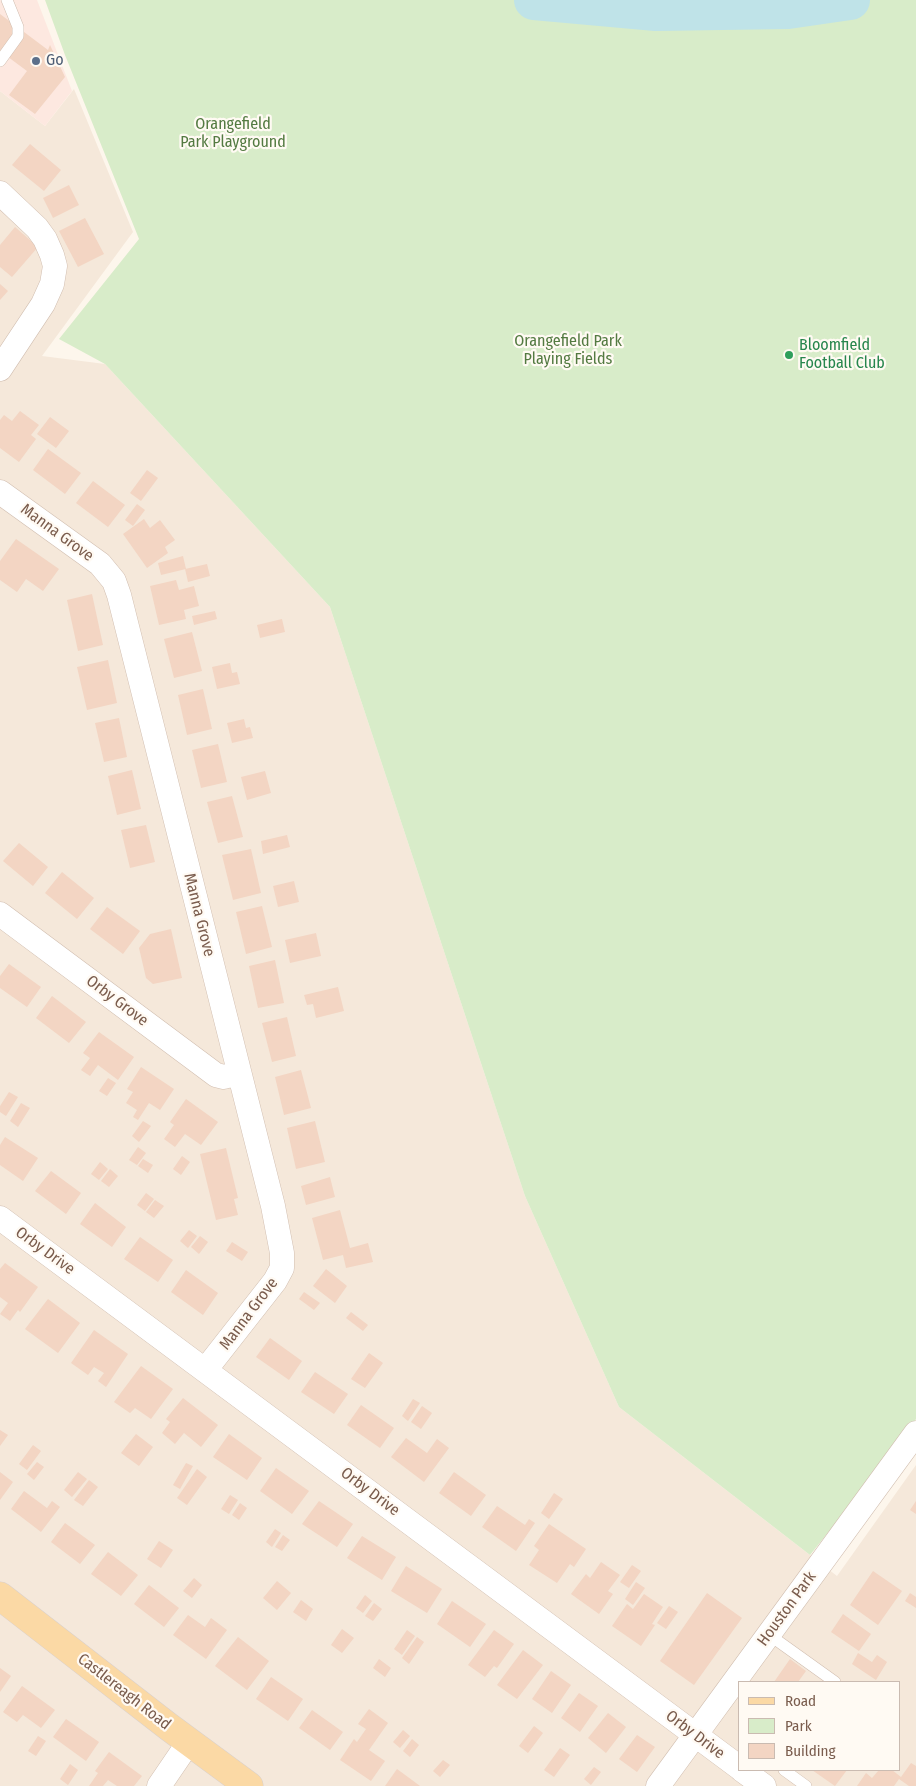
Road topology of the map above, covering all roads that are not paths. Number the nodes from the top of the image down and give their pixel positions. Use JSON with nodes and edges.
{"nodes":[{"id":1,"x":7,"y":0,"type":"edge"},
{"id":2,"x":0,"y":60,"type":"edge"},
{"id":3,"x":4,"y":205,"type":"edge"},
{"id":4,"x":0,"y":370,"type":"edge"},
{"id":5,"x":0,"y":492,"type":"edge"},
{"id":6,"x":0,"y":914,"type":"edge"},
{"id":7,"x":239,"y":1073,"type":"junction"},
{"id":8,"x":0,"y":1218,"type":"edge"},
{"id":9,"x":206,"y":1370,"type":"junction"},
{"id":10,"x":916,"y":1433,"type":"edge"},
{"id":11,"x":0,"y":1596,"type":"edge"},
{"id":12,"x":768,"y":1634,"type":"junction"},
{"id":13,"x":834,"y":1681,"type":"edge"},
{"id":14,"x":695,"y":1735,"type":"junction"},
{"id":15,"x":189,"y":1742,"type":"junction"},
{"id":16,"x":738,"y":1763,"type":"edge"},
{"id":17,"x":747,"y":1771,"type":"edge"},
{"id":18,"x":785,"y":1771,"type":"edge"},
{"id":19,"x":159,"y":1786,"type":"edge"},
{"id":20,"x":249,"y":1786,"type":"edge"},
{"id":21,"x":658,"y":1786,"type":"edge"},
{"id":22,"x":764,"y":1786,"type":"edge"},
{"id":23,"x":806,"y":1786,"type":"edge"}],
"edges":[{"from":1,"to":2,"type":"lane"},
{"from":3,"to":4,"type":"street"},
{"from":5,"to":7,"type":"street","name":"Manna Grove"},
{"from":6,"to":7,"type":"street","name":"Orby Grove"},
{"from":7,"to":9,"type":"street","name":"Manna Grove"},
{"from":8,"to":9,"type":"street","name":"Orby Drive"},
{"from":9,"to":14,"type":"street","name":"Orby Drive"},
{"from":10,"to":12,"type":"street","name":"Houston Park"},
{"from":11,"to":15,"type":"main road","name":"Castlereagh Road"},
{"from":12,"to":13,"type":"lane"},
{"from":12,"to":14,"type":"street","name":"Houston Park"},
{"from":14,"to":16,"type":"street","name":"Orby Drive"},
{"from":14,"to":21,"type":"street","name":"Houston Park"},
{"from":15,"to":19,"type":"street"},
{"from":15,"to":20,"type":"main road","name":"Castlereagh Road"},
{"from":17,"to":22,"type":"street","name":"Orby Drive"},
{"from":18,"to":23,"type":"lane"}]}
